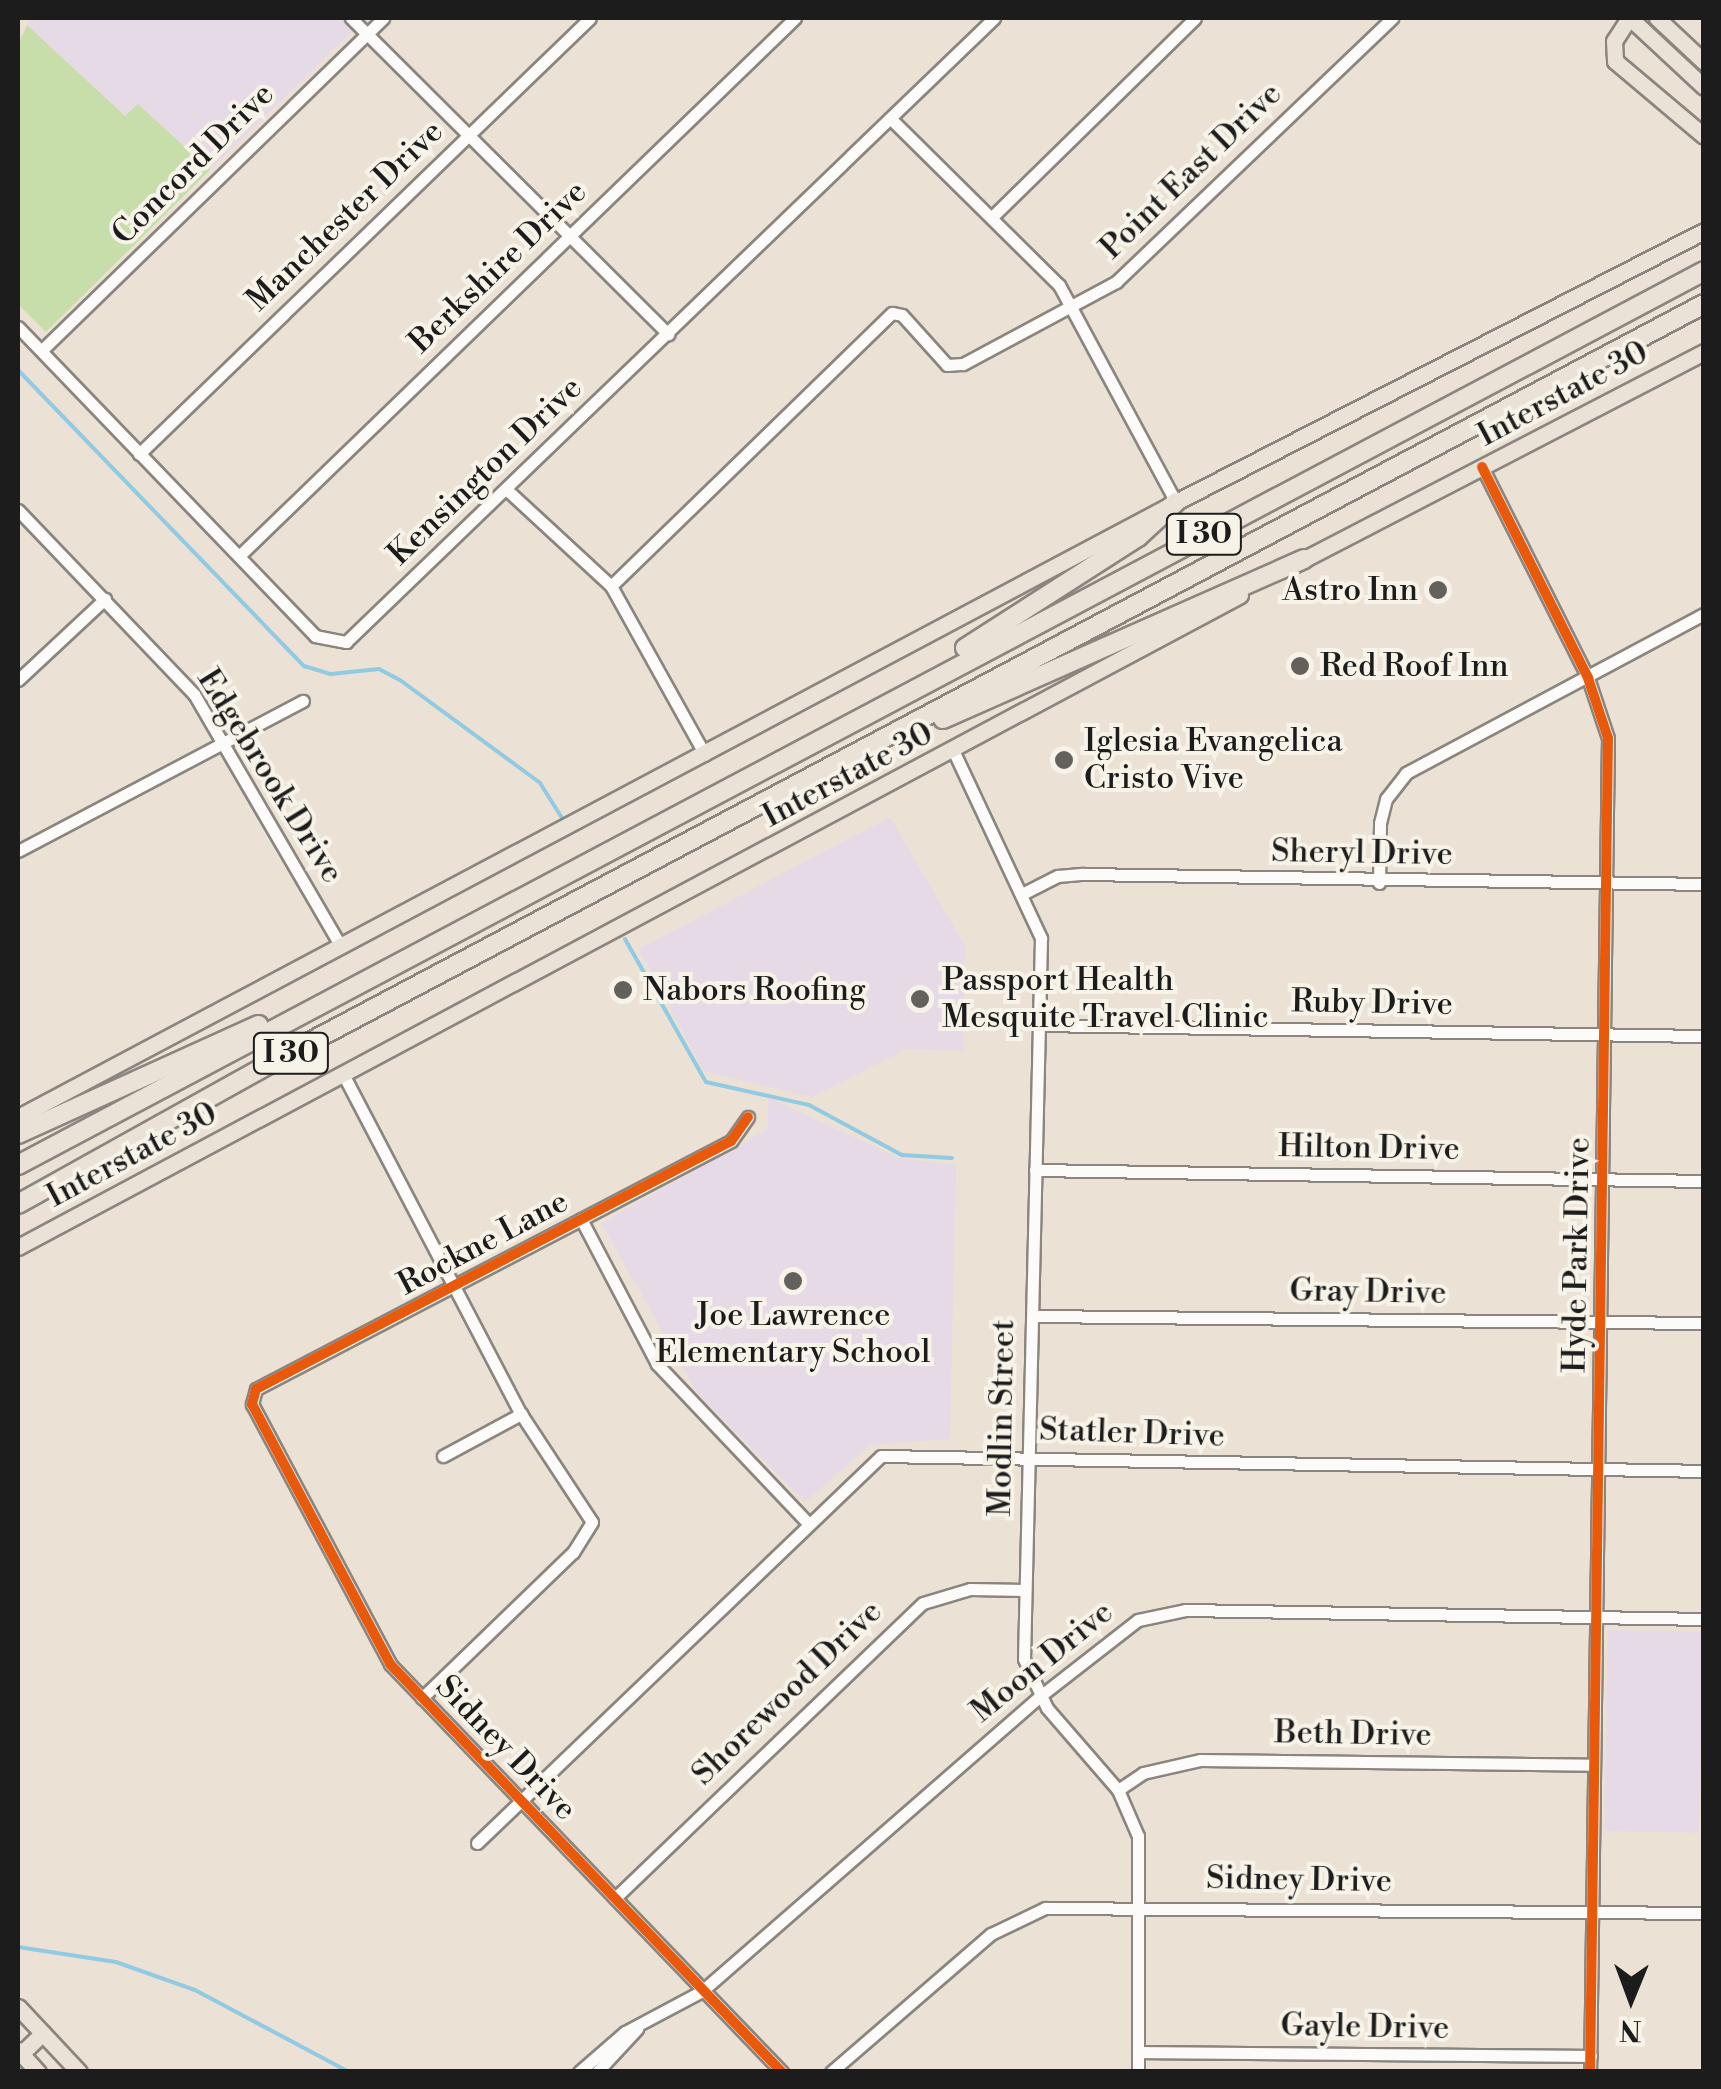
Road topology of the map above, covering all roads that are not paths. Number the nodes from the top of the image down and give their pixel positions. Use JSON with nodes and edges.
{"nodes":[{"id":1,"x":351,"y":18,"type":"edge"},
{"id":2,"x":383,"y":18,"type":"edge"},
{"id":3,"x":590,"y":18,"type":"edge"},
{"id":4,"x":795,"y":18,"type":"edge"},
{"id":5,"x":994,"y":18,"type":"edge"},
{"id":6,"x":1195,"y":18,"type":"edge"},
{"id":7,"x":1392,"y":18,"type":"edge"},
{"id":8,"x":1630,"y":18,"type":"edge"},
{"id":9,"x":1656,"y":18,"type":"edge"},
{"id":10,"x":367,"y":33,"type":"junction"},
{"id":11,"x":1704,"y":62,"type":"edge"},
{"id":12,"x":1704,"y":87,"type":"edge"},
{"id":13,"x":890,"y":118,"type":"junction"},
{"id":14,"x":471,"y":132,"type":"junction"},
{"id":15,"x":1704,"y":136,"type":"edge"},
{"id":16,"x":992,"y":217,"type":"junction"},
{"id":17,"x":1704,"y":231,"type":"edge"},
{"id":18,"x":570,"y":236,"type":"junction"},
{"id":19,"x":1704,"y":271,"type":"edge"},
{"id":20,"x":1704,"y":304,"type":"edge"},
{"id":21,"x":1071,"y":306,"type":"junction"},
{"id":22,"x":18,"y":327,"type":"edge"},
{"id":23,"x":668,"y":334,"type":"junction"},
{"id":24,"x":42,"y":350,"type":"junction"},
{"id":25,"x":1704,"y":352,"type":"edge"},
{"id":26,"x":139,"y":454,"type":"junction"},
{"id":27,"x":1482,"y":467,"type":"junction"},
{"id":28,"x":506,"y":489,"type":"junction"},
{"id":29,"x":1176,"y":502,"type":"junction"},
{"id":30,"x":18,"y":510,"type":"edge"},
{"id":31,"x":239,"y":556,"type":"junction"},
{"id":32,"x":1304,"y":558,"type":"junction"},
{"id":33,"x":611,"y":586,"type":"junction"},
{"id":34,"x":105,"y":599,"type":"junction"},
{"id":35,"x":1704,"y":614,"type":"edge"},
{"id":36,"x":1588,"y":678,"type":"junction"},
{"id":37,"x":18,"y":680,"type":"edge"},
{"id":38,"x":304,"y":701,"type":"dead end"},
{"id":39,"x":868,"y":711,"type":"junction"},
{"id":40,"x":225,"y":742,"type":"junction"},
{"id":41,"x":952,"y":750,"type":"junction"},
{"id":42,"x":704,"y":755,"type":"junction"},
{"id":43,"x":852,"y":756,"type":"junction"},
{"id":44,"x":18,"y":851,"type":"edge"},
{"id":45,"x":1607,"y":882,"type":"junction"},
{"id":46,"x":1379,"y":883,"type":"junction"},
{"id":47,"x":1704,"y":884,"type":"edge"},
{"id":48,"x":1024,"y":892,"type":"junction"},
{"id":49,"x":341,"y":948,"type":"junction"},
{"id":50,"x":354,"y":986,"type":"junction"},
{"id":51,"x":1039,"y":1025,"type":"junction"},
{"id":52,"x":1605,"y":1034,"type":"junction"},
{"id":53,"x":1704,"y":1036,"type":"edge"},
{"id":54,"x":344,"y":1074,"type":"junction"},
{"id":55,"x":748,"y":1116,"type":"dead end"},
{"id":56,"x":18,"y":1118,"type":"edge"},
{"id":57,"x":18,"y":1134,"type":"edge"},
{"id":58,"x":18,"y":1165,"type":"edge"},
{"id":59,"x":1034,"y":1170,"type":"junction"},
{"id":60,"x":1603,"y":1179,"type":"junction"},
{"id":61,"x":1704,"y":1181,"type":"edge"},
{"id":62,"x":18,"y":1204,"type":"edge"},
{"id":63,"x":582,"y":1219,"type":"junction"},
{"id":64,"x":18,"y":1247,"type":"edge"},
{"id":65,"x":456,"y":1286,"type":"junction"},
{"id":66,"x":1033,"y":1316,"type":"junction"},
{"id":67,"x":1601,"y":1322,"type":"junction"},
{"id":68,"x":1704,"y":1323,"type":"edge"},
{"id":69,"x":521,"y":1414,"type":"junction"},
{"id":70,"x":256,"y":1415,"type":"joint"},
{"id":71,"x":443,"y":1456,"type":"dead end"},
{"id":72,"x":1030,"y":1458,"type":"junction"},
{"id":73,"x":1599,"y":1470,"type":"junction"},
{"id":74,"x":1704,"y":1471,"type":"edge"},
{"id":75,"x":808,"y":1523,"type":"junction"},
{"id":76,"x":1025,"y":1590,"type":"junction"},
{"id":77,"x":1596,"y":1617,"type":"junction"},
{"id":78,"x":1704,"y":1619,"type":"edge"},
{"id":79,"x":1039,"y":1697,"type":"junction"},
{"id":80,"x":422,"y":1698,"type":"junction"},
{"id":81,"x":1594,"y":1765,"type":"junction"},
{"id":82,"x":1118,"y":1790,"type":"junction"},
{"id":83,"x":523,"y":1801,"type":"junction"},
{"id":84,"x":477,"y":1843,"type":"dead end"},
{"id":85,"x":615,"y":1898,"type":"junction"},
{"id":86,"x":1141,"y":1906,"type":"junction"},
{"id":87,"x":1592,"y":1911,"type":"junction"},
{"id":88,"x":1704,"y":1912,"type":"edge"},
{"id":89,"x":702,"y":1992,"type":"junction"},
{"id":90,"x":18,"y":2007,"type":"edge"},
{"id":91,"x":637,"y":2030,"type":"junction"},
{"id":92,"x":43,"y":2034,"type":"junction"},
{"id":93,"x":19,"y":2052,"type":"edge"},
{"id":94,"x":1138,"y":2052,"type":"junction"},
{"id":95,"x":1590,"y":2056,"type":"junction"},
{"id":96,"x":38,"y":2072,"type":"edge"},
{"id":97,"x":80,"y":2072,"type":"edge"},
{"id":98,"x":579,"y":2072,"type":"edge"},
{"id":99,"x":597,"y":2072,"type":"edge"},
{"id":100,"x":782,"y":2072,"type":"edge"},
{"id":101,"x":831,"y":2072,"type":"edge"},
{"id":102,"x":1138,"y":2072,"type":"edge"},
{"id":103,"x":1590,"y":2072,"type":"edge"}],
"edges":[{"from":1,"to":10,"type":"street"},
{"from":2,"to":10,"type":"street","name":"Concord Drive"},
{"from":3,"to":14,"type":"street","name":"Manchester Drive"},
{"from":4,"to":18,"type":"street","name":"Berkshire Drive"},
{"from":5,"to":13,"type":"street","name":"Kensington Drive"},
{"from":6,"to":16,"type":"street"},
{"from":7,"to":21,"type":"street","name":"Point East Drive"},
{"from":8,"to":12,"type":"main road"},
{"from":8,"to":15,"type":"main road"},
{"from":9,"to":11,"type":"main road"},
{"from":10,"to":14,"type":"street"},
{"from":10,"to":24,"type":"street","name":"Concord Drive"},
{"from":13,"to":16,"type":"street"},
{"from":13,"to":23,"type":"street","name":"Kensington Drive"},
{"from":14,"to":18,"type":"street"},
{"from":14,"to":26,"type":"street","name":"Manchester Drive"},
{"from":16,"to":21,"type":"street"},
{"from":17,"to":29,"type":"main road"},
{"from":18,"to":23,"type":"street"},
{"from":18,"to":31,"type":"street","name":"Berkshire Drive"},
{"from":19,"to":39,"type":"highway","number":"I 30"},
{"from":20,"to":43,"type":"highway","number":"I 30"},
{"from":21,"to":29,"type":"street"},
{"from":21,"to":33,"type":"street","name":"Point East Drive"},
{"from":22,"to":24,"type":"street","name":"Kensington Drive"},
{"from":23,"to":28,"type":"street","name":"Kensington Drive"},
{"from":24,"to":26,"type":"street","name":"Kensington Drive"},
{"from":25,"to":27,"type":"main road","name":"Interstate 30"},
{"from":26,"to":31,"type":"street","name":"Kensington Drive"},
{"from":27,"to":32,"type":"main road","name":"Interstate 30"},
{"from":27,"to":36,"type":"street","name":"Hyde Park Drive"},
{"from":28,"to":31,"type":"street","name":"Kensington Drive"},
{"from":28,"to":33,"type":"street"},
{"from":29,"to":39,"type":"highway"},
{"from":29,"to":42,"type":"main road"},
{"from":30,"to":34,"type":"street","name":"Edgebrook Drive"},
{"from":32,"to":41,"type":"main road","name":"Interstate 30"},
{"from":32,"to":43,"type":"highway"},
{"from":33,"to":42,"type":"street"},
{"from":34,"to":37,"type":"street"},
{"from":34,"to":40,"type":"street","name":"Edgebrook Drive"},
{"from":35,"to":36,"type":"street"},
{"from":36,"to":45,"type":"street","name":"Hyde Park Drive"},
{"from":36,"to":46,"type":"street"},
{"from":38,"to":40,"type":"street"},
{"from":39,"to":50,"type":"highway","number":"I 30"},
{"from":40,"to":44,"type":"street"},
{"from":40,"to":49,"type":"street","name":"Edgebrook Drive"},
{"from":41,"to":48,"type":"street","name":"Modlin Street"},
{"from":41,"to":54,"type":"main road","name":"Interstate 30"},
{"from":42,"to":49,"type":"main road"},
{"from":43,"to":62,"type":"highway","number":"I 30"},
{"from":45,"to":46,"type":"street","name":"Sheryl Drive"},
{"from":45,"to":47,"type":"street","name":"Sheryl Drive"},
{"from":45,"to":52,"type":"street","name":"Hyde Park Drive"},
{"from":46,"to":48,"type":"street","name":"Sheryl Drive"},
{"from":48,"to":51,"type":"street","name":"Modlin Street"},
{"from":49,"to":56,"type":"main road"},
{"from":50,"to":57,"type":"highway"},
{"from":50,"to":58,"type":"highway","number":"I 30"},
{"from":51,"to":52,"type":"street","name":"Ruby Drive"},
{"from":51,"to":59,"type":"street","name":"Modlin Street"},
{"from":52,"to":53,"type":"street","name":"Ruby Drive"},
{"from":52,"to":60,"type":"street","name":"Hyde Park Drive"},
{"from":54,"to":64,"type":"main road","name":"Interstate 30"},
{"from":54,"to":65,"type":"street"},
{"from":55,"to":63,"type":"street","name":"Rockne Lane"},
{"from":59,"to":60,"type":"street","name":"Hilton Drive"},
{"from":59,"to":66,"type":"street","name":"Modlin Street"},
{"from":60,"to":61,"type":"street","name":"Hilton Drive"},
{"from":60,"to":67,"type":"street","name":"Hyde Park Drive"},
{"from":63,"to":65,"type":"street","name":"Rockne Lane"},
{"from":63,"to":75,"type":"street"},
{"from":65,"to":69,"type":"street"},
{"from":65,"to":70,"type":"street","name":"Rockne Lane"},
{"from":66,"to":67,"type":"street","name":"Gray Drive"},
{"from":66,"to":72,"type":"street","name":"Modlin Street"},
{"from":67,"to":68,"type":"street","name":"Gray Drive"},
{"from":67,"to":73,"type":"street","name":"Hyde Park Drive"},
{"from":69,"to":71,"type":"street"},
{"from":69,"to":80,"type":"street"},
{"from":70,"to":80,"type":"street","name":"Sidney Drive"},
{"from":72,"to":73,"type":"street","name":"Statler Drive"},
{"from":72,"to":75,"type":"street","name":"Statler Drive"},
{"from":72,"to":76,"type":"street","name":"Modlin Street"},
{"from":73,"to":74,"type":"street","name":"Statler Drive"},
{"from":73,"to":77,"type":"street","name":"Hyde Park Drive"},
{"from":75,"to":83,"type":"street","name":"Statler Drive"},
{"from":76,"to":79,"type":"street","name":"Modlin Street"},
{"from":76,"to":85,"type":"street","name":"Shorewood Drive"},
{"from":77,"to":78,"type":"street","name":"Moon Drive"},
{"from":77,"to":79,"type":"street","name":"Moon Drive"},
{"from":77,"to":81,"type":"street","name":"Hyde Park Drive"},
{"from":79,"to":82,"type":"street","name":"Modlin Street"},
{"from":79,"to":89,"type":"street","name":"Moon Drive"},
{"from":80,"to":83,"type":"street","name":"Sidney Drive"},
{"from":81,"to":82,"type":"street","name":"Beth Drive"},
{"from":81,"to":87,"type":"street","name":"Hyde Park Drive"},
{"from":82,"to":86,"type":"street","name":"Modlin Street"},
{"from":83,"to":84,"type":"street","name":"Statler Drive"},
{"from":83,"to":85,"type":"street","name":"Sidney Drive"},
{"from":85,"to":89,"type":"street","name":"Sidney Drive"},
{"from":86,"to":87,"type":"street","name":"Sidney Drive"},
{"from":86,"to":94,"type":"street","name":"Modlin Street"},
{"from":86,"to":101,"type":"street","name":"Sidney Drive"},
{"from":87,"to":88,"type":"street","name":"Sidney Drive"},
{"from":87,"to":95,"type":"street","name":"Hyde Park Drive"},
{"from":89,"to":91,"type":"street","name":"Moon Drive"},
{"from":89,"to":100,"type":"street","name":"Sidney Drive"},
{"from":90,"to":92,"type":"main road"},
{"from":91,"to":98,"type":"street","name":"Moon Drive"},
{"from":91,"to":99,"type":"street","name":"Moon Drive"},
{"from":92,"to":93,"type":"main road"},
{"from":92,"to":97,"type":"main road"},
{"from":93,"to":96,"type":"main road"},
{"from":94,"to":95,"type":"street","name":"Gayle Drive"},
{"from":94,"to":102,"type":"street","name":"Modlin Street"},
{"from":95,"to":103,"type":"street","name":"Hyde Park Drive"}]}
